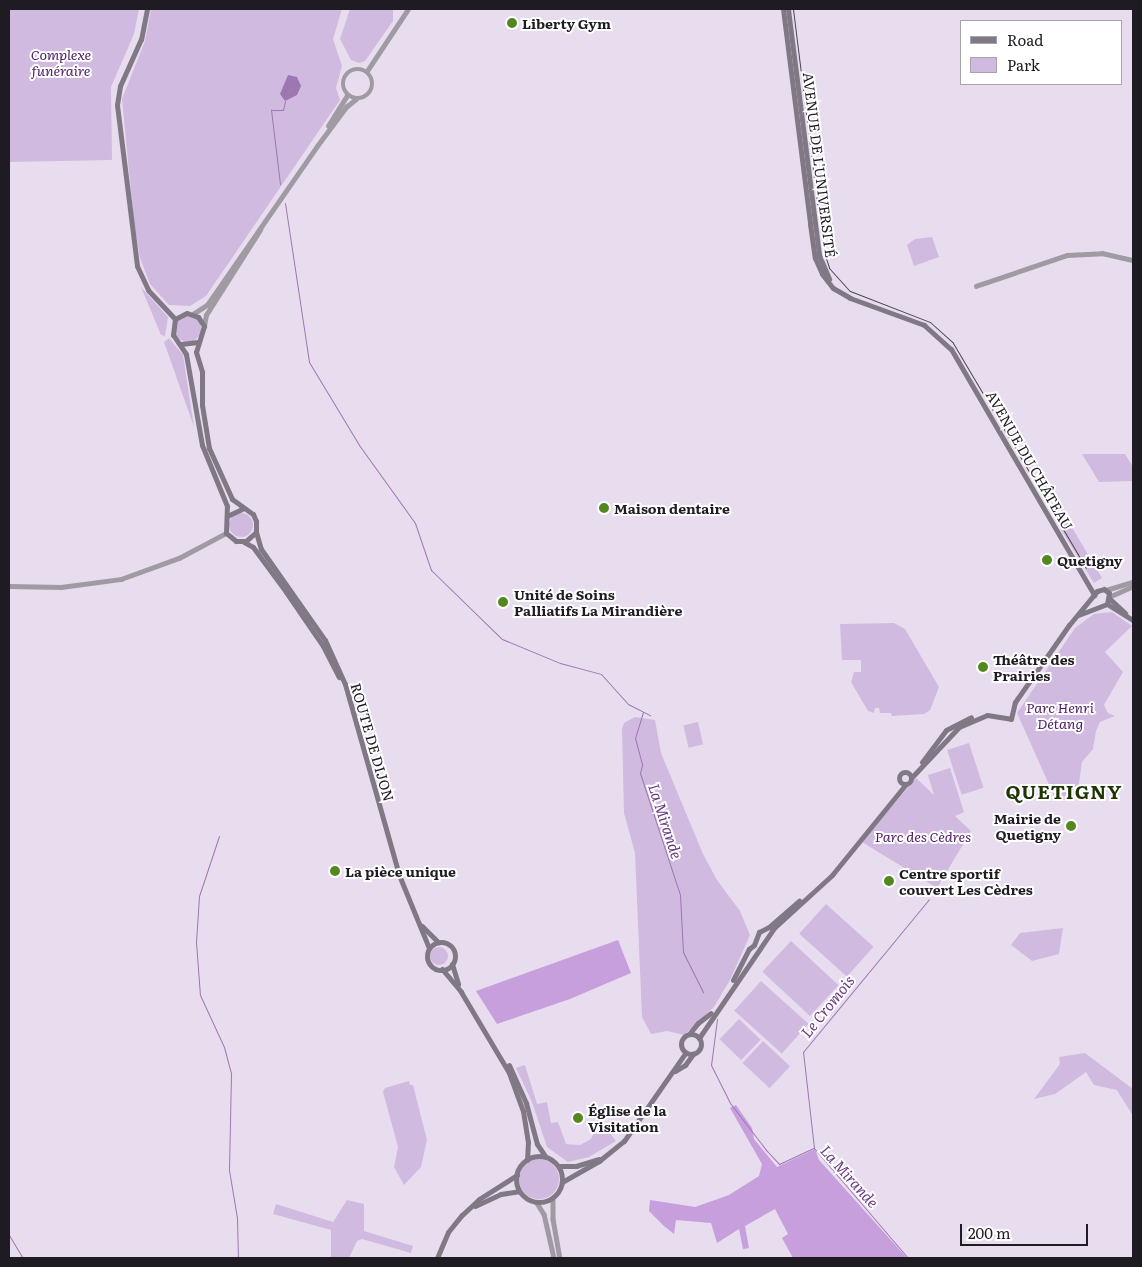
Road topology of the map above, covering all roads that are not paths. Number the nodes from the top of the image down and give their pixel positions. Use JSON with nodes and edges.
{"nodes":[{"id":1,"x":147,"y":9,"type":"edge"},
{"id":2,"x":408,"y":9,"type":"edge"},
{"id":3,"x":783,"y":9,"type":"edge"},
{"id":4,"x":788,"y":9,"type":"edge"},
{"id":5,"x":367,"y":71,"type":"junction"},
{"id":6,"x":347,"y":95,"type":"junction"},
{"id":7,"x":356,"y":99,"type":"junction"},
{"id":8,"x":317,"y":146,"type":"junction"},
{"id":9,"x":264,"y":222,"type":"junction"},
{"id":10,"x":1133,"y":260,"type":"edge"},
{"id":11,"x":976,"y":286,"type":"dead end"},
{"id":12,"x":840,"y":293,"type":"junction"},
{"id":13,"x":193,"y":314,"type":"junction"},
{"id":14,"x":175,"y":319,"type":"junction"},
{"id":15,"x":204,"y":326,"type":"junction"},
{"id":16,"x":198,"y":342,"type":"junction"},
{"id":17,"x":181,"y":344,"type":"junction"},
{"id":18,"x":242,"y":508,"type":"junction"},
{"id":19,"x":227,"y":516,"type":"junction"},
{"id":20,"x":256,"y":532,"type":"junction"},
{"id":21,"x":226,"y":533,"type":"junction"},
{"id":22,"x":242,"y":542,"type":"junction"},
{"id":23,"x":1068,"y":548,"type":"junction"},
{"id":24,"x":1133,"y":582,"type":"edge"},
{"id":25,"x":9,"y":586,"type":"edge"},
{"id":26,"x":1133,"y":586,"type":"edge"},
{"id":27,"x":1099,"y":590,"type":"junction"},
{"id":28,"x":1106,"y":590,"type":"junction"},
{"id":29,"x":1094,"y":596,"type":"junction"},
{"id":30,"x":1109,"y":600,"type":"junction"},
{"id":31,"x":1099,"y":605,"type":"junction"},
{"id":32,"x":1078,"y":615,"type":"junction"},
{"id":33,"x":1132,"y":619,"type":"edge"},
{"id":34,"x":352,"y":704,"type":"junction"},
{"id":35,"x":1011,"y":716,"type":"junction"},
{"id":36,"x":910,"y":775,"type":"junction"},
{"id":37,"x":904,"y":782,"type":"junction"},
{"id":38,"x":417,"y":919,"type":"junction"},
{"id":39,"x":770,"y":930,"type":"junction"},
{"id":40,"x":438,"y":942,"type":"junction"},
{"id":41,"x":429,"y":948,"type":"junction"},
{"id":42,"x":452,"y":964,"type":"junction"},
{"id":43,"x":442,"y":969,"type":"junction"},
{"id":44,"x":461,"y":992,"type":"junction"},
{"id":45,"x":728,"y":992,"type":"junction"},
{"id":46,"x":718,"y":1005,"type":"junction"},
{"id":47,"x":689,"y":1034,"type":"junction"},
{"id":48,"x":490,"y":1038,"type":"junction"},
{"id":49,"x":699,"y":1038,"type":"junction"},
{"id":50,"x":686,"y":1052,"type":"junction"},
{"id":51,"x":693,"y":1054,"type":"junction"},
{"id":52,"x":671,"y":1075,"type":"junction"},
{"id":53,"x":546,"y":1157,"type":"junction"},
{"id":54,"x":599,"y":1159,"type":"junction"},
{"id":55,"x":527,"y":1160,"type":"junction"},
{"id":56,"x":559,"y":1166,"type":"junction"},
{"id":57,"x":516,"y":1175,"type":"junction"},
{"id":58,"x":562,"y":1182,"type":"junction"},
{"id":59,"x":520,"y":1191,"type":"junction"},
{"id":60,"x":554,"y":1198,"type":"junction"},
{"id":61,"x":537,"y":1203,"type":"junction"},
{"id":62,"x":462,"y":1215,"type":"junction"},
{"id":63,"x":437,"y":1258,"type":"edge"},
{"id":64,"x":554,"y":1258,"type":"edge"},
{"id":65,"x":560,"y":1258,"type":"edge"}],
"edges":[{"from":1,"to":14,"type":"main road"},
{"from":2,"to":5,"type":"street"},
{"from":3,"to":12,"type":"main road","name":"AVENUE DE L'UNIVERSITÉ"},
{"from":4,"to":12,"type":"main road","name":"AVENUE DE L'UNIVERSITÉ"},
{"from":5,"to":6,"type":"street"},
{"from":5,"to":7,"type":"street"},
{"from":6,"to":7,"type":"street"},
{"from":6,"to":8,"type":"street"},
{"from":7,"to":8,"type":"street"},
{"from":8,"to":9,"type":"street"},
{"from":9,"to":13,"type":"street"},
{"from":9,"to":15,"type":"street"},
{"from":10,"to":11,"type":"street"},
{"from":12,"to":23,"type":"main road","name":"AVENUE DU CHÂTEAU"},
{"from":13,"to":14,"type":"main road"},
{"from":13,"to":15,"type":"main road"},
{"from":14,"to":17,"type":"main road"},
{"from":15,"to":16,"type":"main road"},
{"from":16,"to":17,"type":"main road"},
{"from":16,"to":18,"type":"main road"},
{"from":17,"to":19,"type":"main road"},
{"from":18,"to":19,"type":"main road"},
{"from":18,"to":20,"type":"main road"},
{"from":19,"to":21,"type":"main road"},
{"from":20,"to":22,"type":"main road"},
{"from":20,"to":34,"type":"main road","name":"ROUTE DE DIJON"},
{"from":21,"to":22,"type":"main road"},
{"from":21,"to":25,"type":"street"},
{"from":22,"to":34,"type":"main road"},
{"from":23,"to":27,"type":"main road"},
{"from":23,"to":29,"type":"main road","name":"AVENUE DU CHÂTEAU"},
{"from":24,"to":28,"type":"street"},
{"from":26,"to":30,"type":"street"},
{"from":27,"to":28,"type":"main road"},
{"from":27,"to":29,"type":"main road"},
{"from":28,"to":30,"type":"main road"},
{"from":29,"to":31,"type":"main road","name":"AVENUE DU CHÂTEAU"},
{"from":29,"to":32,"type":"main road"},
{"from":30,"to":31,"type":"main road"},
{"from":30,"to":33,"type":"main road"},
{"from":31,"to":32,"type":"main road"},
{"from":32,"to":35,"type":"main road"},
{"from":34,"to":38,"type":"main road","name":"ROUTE DE DIJON"},
{"from":35,"to":36,"type":"main road"},
{"from":35,"to":36,"type":"main road"},
{"from":36,"to":37,"type":"main road"},
{"from":36,"to":37,"type":"main road"},
{"from":37,"to":39,"type":"main road"},
{"from":38,"to":40,"type":"main road","name":"ROUTE DE DIJON"},
{"from":38,"to":41,"type":"main road","name":"ROUTE DE DIJON"},
{"from":39,"to":45,"type":"main road"},
{"from":39,"to":45,"type":"main road"},
{"from":40,"to":41,"type":"main road"},
{"from":40,"to":42,"type":"main road"},
{"from":41,"to":43,"type":"main road"},
{"from":42,"to":43,"type":"main road"},
{"from":42,"to":44,"type":"main road"},
{"from":43,"to":44,"type":"main road"},
{"from":44,"to":48,"type":"main road"},
{"from":45,"to":46,"type":"main road"},
{"from":46,"to":47,"type":"main road"},
{"from":46,"to":49,"type":"main road"},
{"from":47,"to":49,"type":"main road"},
{"from":47,"to":50,"type":"main road"},
{"from":48,"to":53,"type":"main road"},
{"from":48,"to":55,"type":"main road"},
{"from":49,"to":51,"type":"main road"},
{"from":50,"to":51,"type":"main road"},
{"from":50,"to":52,"type":"main road"},
{"from":51,"to":52,"type":"main road"},
{"from":52,"to":54,"type":"main road"},
{"from":53,"to":55,"type":"main road"},
{"from":53,"to":56,"type":"main road"},
{"from":54,"to":56,"type":"main road"},
{"from":54,"to":58,"type":"main road"},
{"from":55,"to":57,"type":"main road"},
{"from":56,"to":58,"type":"main road"},
{"from":57,"to":59,"type":"main road"},
{"from":57,"to":62,"type":"main road"},
{"from":58,"to":60,"type":"main road"},
{"from":59,"to":61,"type":"main road"},
{"from":59,"to":62,"type":"main road"},
{"from":60,"to":61,"type":"main road"},
{"from":60,"to":65,"type":"street"},
{"from":61,"to":64,"type":"street"},
{"from":62,"to":63,"type":"main road"}]}
